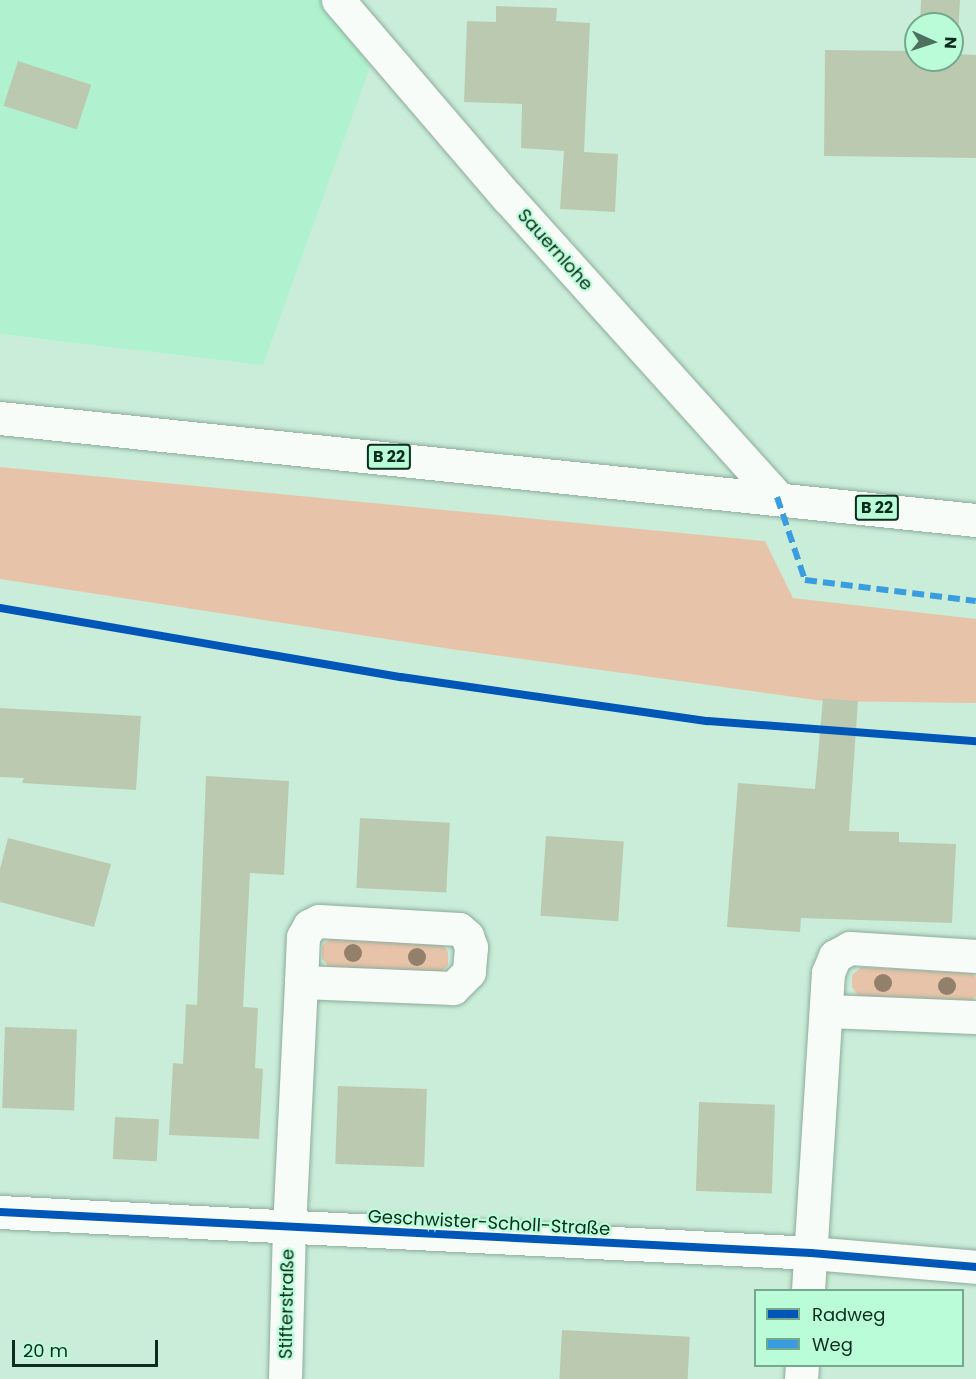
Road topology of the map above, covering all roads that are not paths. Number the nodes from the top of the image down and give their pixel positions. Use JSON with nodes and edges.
{"nodes":[{"id":1,"x":338,"y":0,"type":"edge"},
{"id":2,"x":0,"y":418,"type":"edge"},
{"id":3,"x":777,"y":497,"type":"junction"},
{"id":4,"x":976,"y":520,"type":"edge"},
{"id":5,"x":976,"y":956,"type":"edge"},
{"id":6,"x":301,"y":982,"type":"junction"},
{"id":7,"x":826,"y":1011,"type":"junction"},
{"id":8,"x":976,"y":1017,"type":"edge"},
{"id":9,"x":0,"y":1212,"type":"edge"},
{"id":10,"x":289,"y":1228,"type":"junction"},
{"id":11,"x":811,"y":1253,"type":"junction"},
{"id":12,"x":976,"y":1267,"type":"edge"},
{"id":13,"x":808,"y":1289,"type":"edge"},
{"id":14,"x":285,"y":1379,"type":"edge"}],
"edges":[{"from":1,"to":3,"type":"street","name":"Sauernlohe"},
{"from":2,"to":3,"type":"street","number":"B 22"},
{"from":3,"to":4,"type":"street","number":"B 22"},
{"from":5,"to":7,"type":"street"},
{"from":6,"to":6,"type":"street"},
{"from":6,"to":10,"type":"street"},
{"from":7,"to":8,"type":"street"},
{"from":7,"to":11,"type":"street"},
{"from":9,"to":10,"type":"street","name":"Geschwister-Scholl-Straße"},
{"from":10,"to":11,"type":"street","name":"Geschwister-Scholl-Straße"},
{"from":10,"to":14,"type":"street","name":"Stifterstraße"},
{"from":11,"to":12,"type":"street","name":"Geschwister-Scholl-Straße"},
{"from":11,"to":13,"type":"street"}]}
